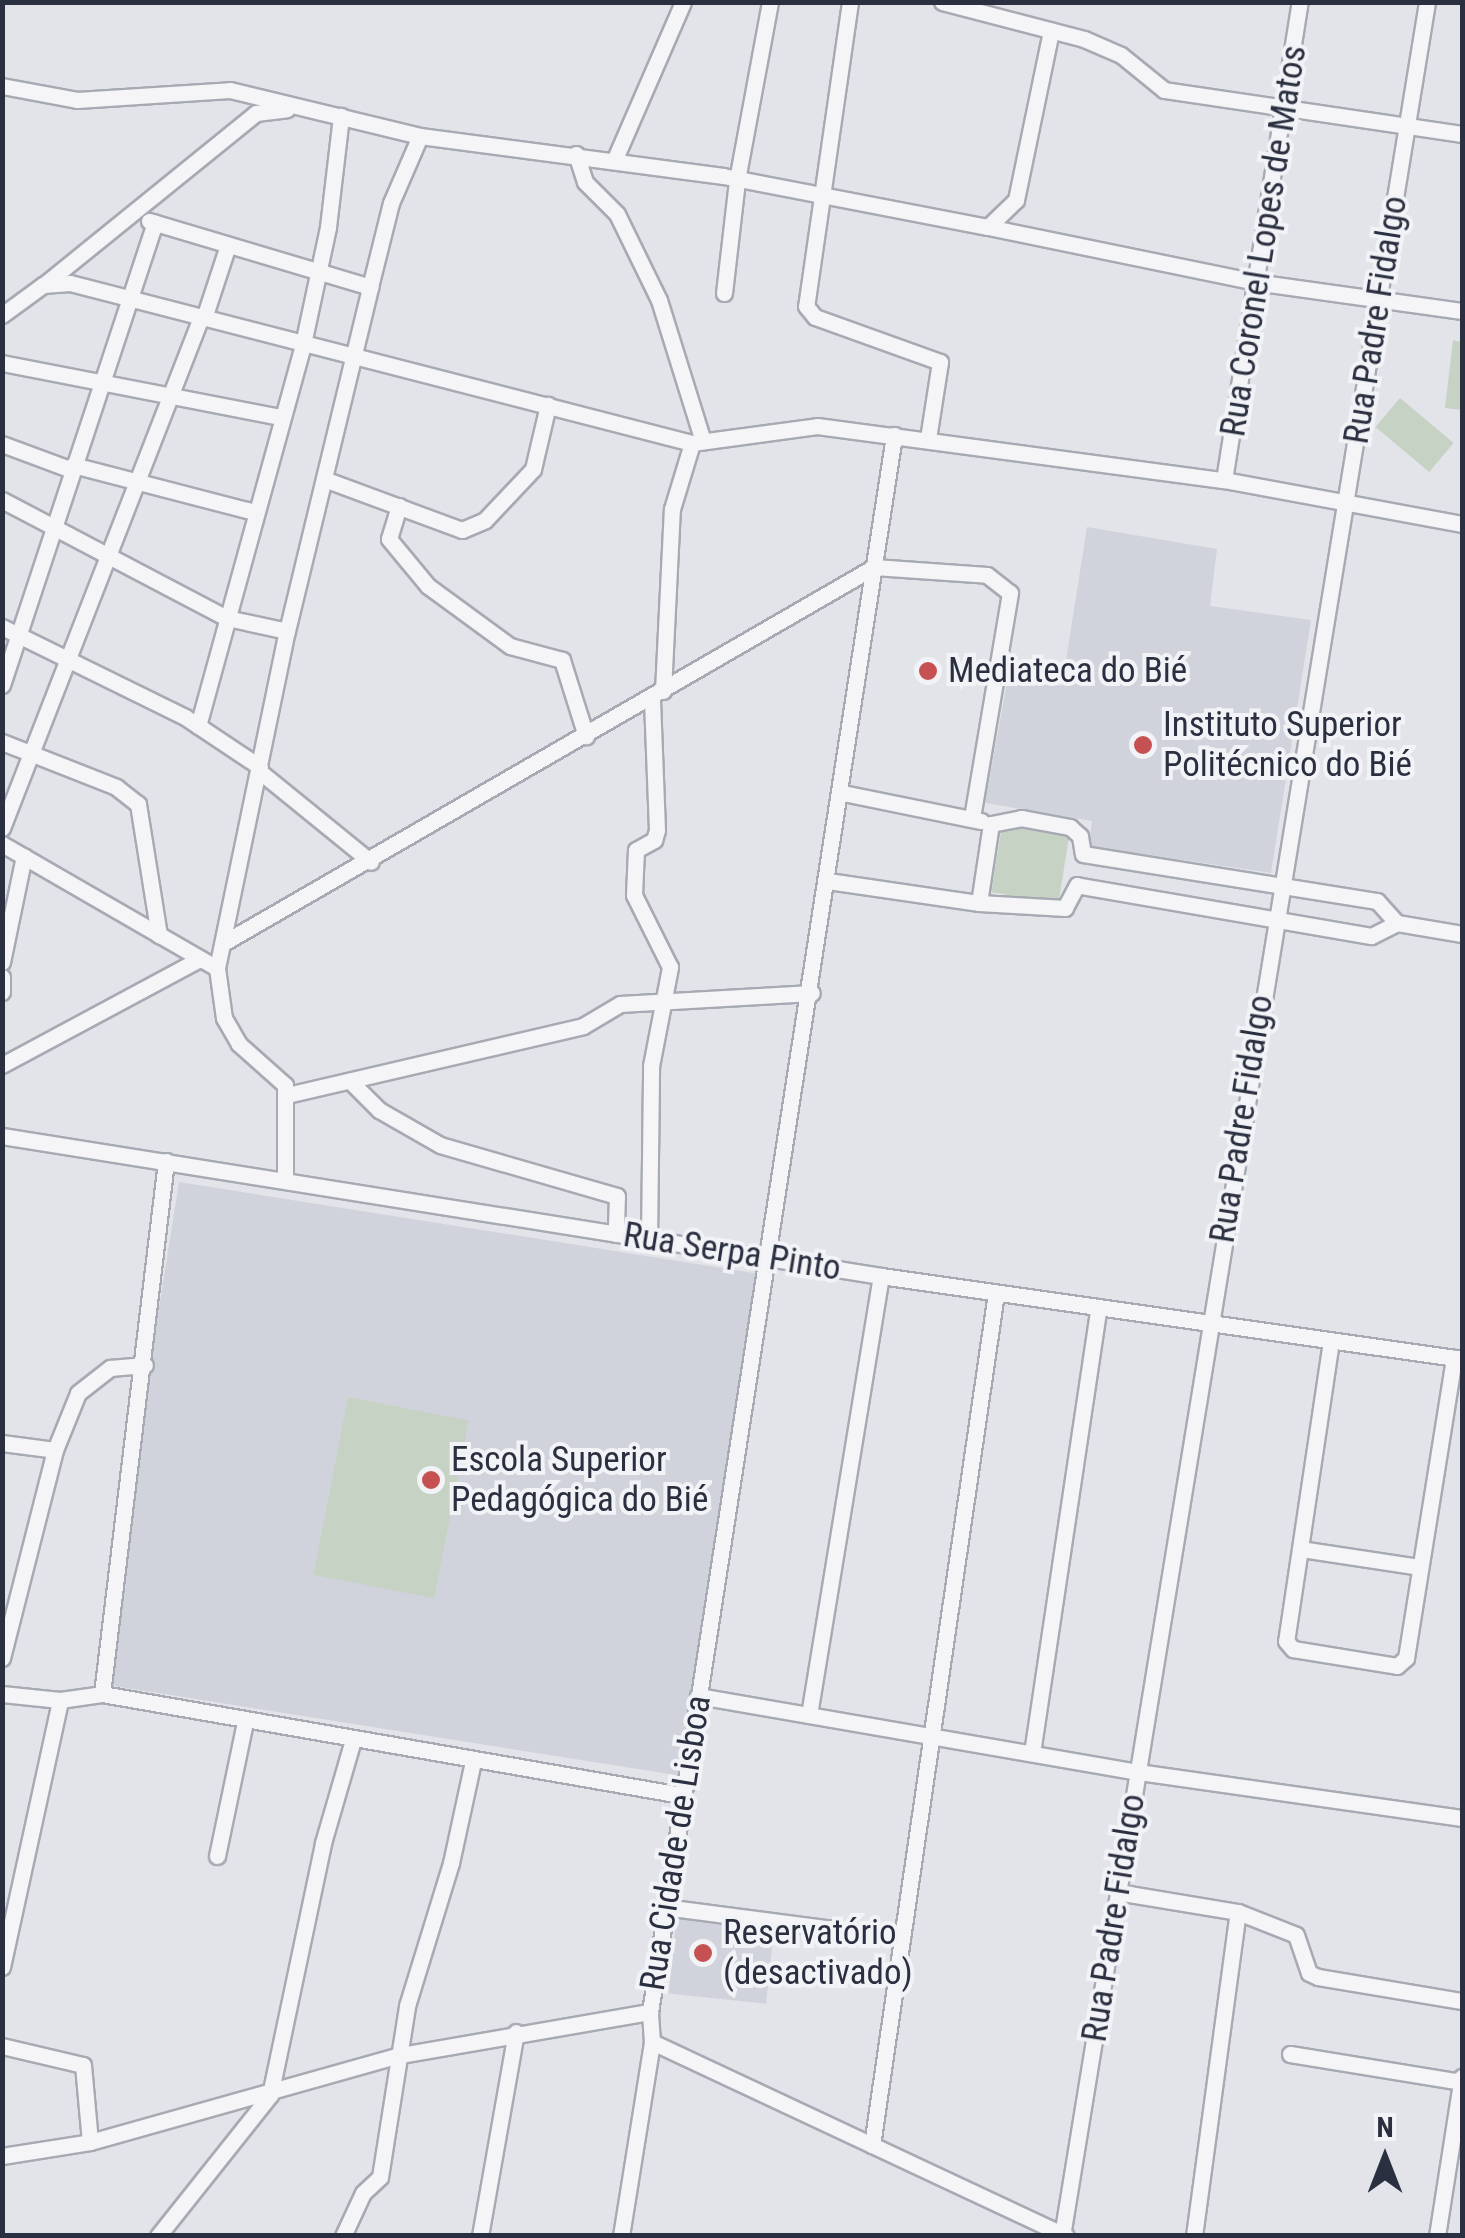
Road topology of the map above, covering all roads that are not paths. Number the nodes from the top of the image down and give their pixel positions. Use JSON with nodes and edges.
{"nodes":[{"id":1,"x":683,"y":2,"type":"edge"},
{"id":2,"x":770,"y":2,"type":"edge"},
{"id":3,"x":850,"y":2,"type":"edge"},
{"id":4,"x":942,"y":2,"type":"edge"},
{"id":5,"x":1300,"y":2,"type":"edge"},
{"id":6,"x":1427,"y":2,"type":"edge"},
{"id":7,"x":1051,"y":31,"type":"junction"},
{"id":8,"x":2,"y":86,"type":"edge"},
{"id":9,"x":300,"y":106,"type":"junction"},
{"id":10,"x":1286,"y":110,"type":"junction"},
{"id":11,"x":342,"y":116,"type":"junction"},
{"id":12,"x":1407,"y":130,"type":"junction"},
{"id":13,"x":1462,"y":134,"type":"edge"},
{"id":14,"x":420,"y":136,"type":"junction"},
{"id":15,"x":576,"y":154,"type":"junction"},
{"id":16,"x":614,"y":161,"type":"junction"},
{"id":17,"x":737,"y":180,"type":"junction"},
{"id":18,"x":826,"y":198,"type":"junction"},
{"id":19,"x":134,"y":215,"type":"junction"},
{"id":20,"x":155,"y":223,"type":"junction"},
{"id":21,"x":988,"y":227,"type":"junction"},
{"id":22,"x":228,"y":244,"type":"junction"},
{"id":23,"x":320,"y":272,"type":"junction"},
{"id":24,"x":1255,"y":282,"type":"junction"},
{"id":25,"x":43,"y":285,"type":"junction"},
{"id":26,"x":370,"y":287,"type":"junction"},
{"id":27,"x":724,"y":293,"type":"dead end"},
{"id":28,"x":1380,"y":298,"type":"junction"},
{"id":29,"x":130,"y":299,"type":"junction"},
{"id":30,"x":1462,"y":311,"type":"edge"},
{"id":31,"x":2,"y":315,"type":"edge"},
{"id":32,"x":202,"y":318,"type":"junction"},
{"id":33,"x":303,"y":344,"type":"junction"},
{"id":34,"x":355,"y":354,"type":"junction"},
{"id":35,"x":2,"y":363,"type":"edge"},
{"id":36,"x":102,"y":380,"type":"junction"},
{"id":37,"x":174,"y":397,"type":"junction"},
{"id":38,"x":548,"y":406,"type":"junction"},
{"id":39,"x":281,"y":416,"type":"junction"},
{"id":40,"x":894,"y":435,"type":"junction"},
{"id":41,"x":928,"y":439,"type":"junction"},
{"id":42,"x":697,"y":442,"type":"junction"},
{"id":43,"x":2,"y":444,"type":"edge"},
{"id":44,"x":73,"y":467,"type":"junction"},
{"id":45,"x":324,"y":479,"type":"junction"},
{"id":46,"x":1224,"y":480,"type":"junction"},
{"id":47,"x":139,"y":484,"type":"junction"},
{"id":48,"x":2,"y":500,"type":"edge"},
{"id":49,"x":398,"y":506,"type":"junction"},
{"id":50,"x":1345,"y":506,"type":"junction"},
{"id":51,"x":255,"y":512,"type":"junction"},
{"id":52,"x":1462,"y":524,"type":"edge"},
{"id":53,"x":54,"y":525,"type":"junction"},
{"id":54,"x":110,"y":556,"type":"junction"},
{"id":55,"x":874,"y":567,"type":"junction"},
{"id":56,"x":226,"y":618,"type":"junction"},
{"id":57,"x":2,"y":627,"type":"edge"},
{"id":58,"x":287,"y":632,"type":"junction"},
{"id":59,"x":21,"y":636,"type":"junction"},
{"id":60,"x":74,"y":658,"type":"junction"},
{"id":61,"x":2,"y":685,"type":"edge"},
{"id":62,"x":658,"y":694,"type":"junction"},
{"id":63,"x":198,"y":726,"type":"junction"},
{"id":64,"x":586,"y":736,"type":"junction"},
{"id":65,"x":2,"y":742,"type":"edge"},
{"id":66,"x":36,"y":754,"type":"junction"},
{"id":67,"x":260,"y":769,"type":"junction"},
{"id":68,"x":843,"y":793,"type":"junction"},
{"id":69,"x":972,"y":818,"type":"junction"},
{"id":70,"x":990,"y":824,"type":"junction"},
{"id":71,"x":2,"y":828,"type":"edge"},
{"id":72,"x":2,"y":844,"type":"edge"},
{"id":73,"x":1084,"y":854,"type":"junction"},
{"id":74,"x":24,"y":856,"type":"junction"},
{"id":75,"x":370,"y":862,"type":"junction"},
{"id":76,"x":828,"y":881,"type":"junction"},
{"id":77,"x":1280,"y":883,"type":"junction"},
{"id":78,"x":1077,"y":885,"type":"junction"},
{"id":79,"x":979,"y":902,"type":"junction"},
{"id":80,"x":1275,"y":920,"type":"junction"},
{"id":81,"x":1397,"y":924,"type":"junction"},
{"id":82,"x":159,"y":934,"type":"junction"},
{"id":83,"x":1462,"y":934,"type":"edge"},
{"id":84,"x":225,"y":942,"type":"junction"},
{"id":85,"x":200,"y":959,"type":"junction"},
{"id":86,"x":2,"y":962,"type":"edge"},
{"id":87,"x":217,"y":968,"type":"junction"},
{"id":88,"x":2,"y":978,"type":"edge"},
{"id":89,"x":2,"y":992,"type":"edge"},
{"id":90,"x":812,"y":993,"type":"junction"},
{"id":91,"x":668,"y":1000,"type":"junction"},
{"id":92,"x":2,"y":1065,"type":"edge"},
{"id":93,"x":353,"y":1084,"type":"junction"},
{"id":94,"x":286,"y":1095,"type":"junction"},
{"id":95,"x":2,"y":1136,"type":"edge"},
{"id":96,"x":166,"y":1161,"type":"junction"},
{"id":97,"x":285,"y":1179,"type":"junction"},
{"id":98,"x":616,"y":1234,"type":"junction"},
{"id":99,"x":649,"y":1240,"type":"junction"},
{"id":100,"x":768,"y":1256,"type":"junction"},
{"id":101,"x":881,"y":1276,"type":"junction"},
{"id":102,"x":996,"y":1293,"type":"junction"},
{"id":103,"x":1099,"y":1307,"type":"junction"},
{"id":104,"x":1209,"y":1323,"type":"junction"},
{"id":105,"x":1331,"y":1342,"type":"junction"},
{"id":106,"x":1458,"y":1358,"type":"edge"},
{"id":107,"x":145,"y":1364,"type":"junction"},
{"id":108,"x":2,"y":1443,"type":"edge"},
{"id":109,"x":55,"y":1450,"type":"junction"},
{"id":110,"x":1301,"y":1549,"type":"junction"},
{"id":111,"x":1420,"y":1568,"type":"junction"},
{"id":112,"x":2,"y":1658,"type":"edge"},
{"id":113,"x":2,"y":1694,"type":"edge"},
{"id":114,"x":102,"y":1694,"type":"junction"},
{"id":115,"x":698,"y":1696,"type":"junction"},
{"id":116,"x":60,"y":1700,"type":"junction"},
{"id":117,"x":809,"y":1715,"type":"junction"},
{"id":118,"x":245,"y":1722,"type":"junction"},
{"id":119,"x":930,"y":1736,"type":"junction"},
{"id":120,"x":353,"y":1740,"type":"junction"},
{"id":121,"x":1032,"y":1753,"type":"junction"},
{"id":122,"x":472,"y":1761,"type":"junction"},
{"id":123,"x":1138,"y":1772,"type":"junction"},
{"id":124,"x":681,"y":1796,"type":"junction"},
{"id":125,"x":1462,"y":1818,"type":"edge"},
{"id":126,"x":216,"y":1856,"type":"dead end"},
{"id":127,"x":1117,"y":1892,"type":"junction"},
{"id":128,"x":664,"y":1907,"type":"junction"},
{"id":129,"x":1238,"y":1912,"type":"junction"},
{"id":130,"x":902,"y":1938,"type":"junction"},
{"id":131,"x":2,"y":1967,"type":"edge"},
{"id":132,"x":1462,"y":2001,"type":"edge"},
{"id":133,"x":650,"y":2012,"type":"junction"},
{"id":134,"x":516,"y":2032,"type":"junction"},
{"id":135,"x":652,"y":2042,"type":"junction"},
{"id":136,"x":2,"y":2046,"type":"edge"},
{"id":137,"x":400,"y":2054,"type":"junction"},
{"id":138,"x":1290,"y":2054,"type":"dead end"},
{"id":139,"x":1462,"y":2079,"type":"edge"},
{"id":140,"x":270,"y":2094,"type":"junction"},
{"id":141,"x":90,"y":2142,"type":"junction"},
{"id":142,"x":872,"y":2145,"type":"junction"},
{"id":143,"x":2,"y":2156,"type":"edge"},
{"id":144,"x":1064,"y":2235,"type":"edge"},
{"id":145,"x":158,"y":2236,"type":"edge"},
{"id":146,"x":343,"y":2236,"type":"edge"},
{"id":147,"x":480,"y":2236,"type":"edge"},
{"id":148,"x":621,"y":2236,"type":"edge"},
{"id":149,"x":1194,"y":2236,"type":"edge"},
{"id":150,"x":1437,"y":2236,"type":"edge"}],
"edges":[{"from":1,"to":16,"type":"street"},
{"from":2,"to":17,"type":"street"},
{"from":3,"to":18,"type":"street"},
{"from":4,"to":7,"type":"street"},
{"from":5,"to":10,"type":"street","name":"Rua Coronel Lopes de Matos"},
{"from":6,"to":12,"type":"street","name":"Rua Padre Fidalgo"},
{"from":7,"to":10,"type":"street"},
{"from":7,"to":21,"type":"street"},
{"from":8,"to":9,"type":"street"},
{"from":9,"to":11,"type":"street"},
{"from":9,"to":19,"type":"street"},
{"from":10,"to":12,"type":"street"},
{"from":10,"to":24,"type":"street","name":"Rua Coronel Lopes de Matos"},
{"from":11,"to":14,"type":"street"},
{"from":11,"to":23,"type":"street"},
{"from":12,"to":13,"type":"street"},
{"from":12,"to":28,"type":"street","name":"Rua Padre Fidalgo"},
{"from":14,"to":15,"type":"street"},
{"from":14,"to":26,"type":"street"},
{"from":15,"to":16,"type":"street"},
{"from":15,"to":42,"type":"street"},
{"from":16,"to":17,"type":"street"},
{"from":17,"to":18,"type":"street"},
{"from":17,"to":27,"type":"street"},
{"from":18,"to":21,"type":"street"},
{"from":18,"to":41,"type":"street"},
{"from":19,"to":20,"type":"street"},
{"from":19,"to":25,"type":"street"},
{"from":20,"to":22,"type":"street"},
{"from":20,"to":29,"type":"street"},
{"from":21,"to":24,"type":"street"},
{"from":22,"to":23,"type":"street"},
{"from":22,"to":32,"type":"street"},
{"from":23,"to":26,"type":"street"},
{"from":23,"to":33,"type":"street"},
{"from":24,"to":28,"type":"street"},
{"from":24,"to":46,"type":"street","name":"Rua Coronel Lopes de Matos"},
{"from":25,"to":29,"type":"street"},
{"from":25,"to":31,"type":"street"},
{"from":26,"to":34,"type":"street"},
{"from":28,"to":30,"type":"street"},
{"from":28,"to":50,"type":"street","name":"Rua Padre Fidalgo"},
{"from":29,"to":32,"type":"street"},
{"from":29,"to":36,"type":"street"},
{"from":32,"to":33,"type":"street"},
{"from":32,"to":37,"type":"street"},
{"from":33,"to":34,"type":"street"},
{"from":33,"to":39,"type":"street"},
{"from":34,"to":38,"type":"street"},
{"from":34,"to":45,"type":"street"},
{"from":35,"to":36,"type":"street"},
{"from":36,"to":37,"type":"street"},
{"from":36,"to":44,"type":"street"},
{"from":37,"to":39,"type":"street"},
{"from":37,"to":47,"type":"street"},
{"from":38,"to":42,"type":"street"},
{"from":38,"to":49,"type":"street"},
{"from":39,"to":51,"type":"street"},
{"from":40,"to":41,"type":"street"},
{"from":40,"to":42,"type":"street"},
{"from":40,"to":55,"type":"street","name":"Rua Cidade de Lisboa"},
{"from":41,"to":46,"type":"street"},
{"from":42,"to":62,"type":"street"},
{"from":43,"to":44,"type":"street"},
{"from":44,"to":47,"type":"street"},
{"from":44,"to":53,"type":"street"},
{"from":45,"to":49,"type":"street"},
{"from":45,"to":58,"type":"street"},
{"from":46,"to":50,"type":"street"},
{"from":47,"to":51,"type":"street"},
{"from":47,"to":54,"type":"street"},
{"from":48,"to":53,"type":"street"},
{"from":49,"to":64,"type":"street"},
{"from":50,"to":52,"type":"street"},
{"from":50,"to":77,"type":"street","name":"Rua Padre Fidalgo"},
{"from":51,"to":56,"type":"street"},
{"from":53,"to":54,"type":"street"},
{"from":53,"to":59,"type":"street"},
{"from":54,"to":56,"type":"street"},
{"from":54,"to":60,"type":"street"},
{"from":55,"to":62,"type":"street"},
{"from":55,"to":68,"type":"street","name":"Rua Cidade de Lisboa"},
{"from":55,"to":69,"type":"street"},
{"from":56,"to":58,"type":"street"},
{"from":56,"to":63,"type":"street"},
{"from":57,"to":59,"type":"street"},
{"from":58,"to":67,"type":"street"},
{"from":59,"to":60,"type":"street"},
{"from":59,"to":61,"type":"street"},
{"from":60,"to":63,"type":"street"},
{"from":60,"to":66,"type":"street"},
{"from":62,"to":64,"type":"street"},
{"from":62,"to":91,"type":"street"},
{"from":63,"to":67,"type":"street"},
{"from":64,"to":75,"type":"street"},
{"from":65,"to":66,"type":"street"},
{"from":66,"to":71,"type":"street"},
{"from":66,"to":82,"type":"street"},
{"from":67,"to":75,"type":"street"},
{"from":67,"to":84,"type":"street"},
{"from":68,"to":69,"type":"street"},
{"from":68,"to":76,"type":"street","name":"Rua Cidade de Lisboa"},
{"from":69,"to":70,"type":"street"},
{"from":70,"to":73,"type":"street"},
{"from":70,"to":79,"type":"street"},
{"from":72,"to":74,"type":"street"},
{"from":73,"to":77,"type":"street"},
{"from":73,"to":78,"type":"street"},
{"from":74,"to":82,"type":"street"},
{"from":74,"to":86,"type":"street"},
{"from":75,"to":84,"type":"street"},
{"from":76,"to":79,"type":"street"},
{"from":76,"to":90,"type":"street","name":"Rua Cidade de Lisboa"},
{"from":77,"to":80,"type":"street","name":"Rua Padre Fidalgo"},
{"from":77,"to":81,"type":"street"},
{"from":78,"to":79,"type":"street"},
{"from":78,"to":80,"type":"street"},
{"from":80,"to":81,"type":"street"},
{"from":80,"to":104,"type":"street","name":"Rua Padre Fidalgo"},
{"from":81,"to":83,"type":"street"},
{"from":82,"to":85,"type":"street"},
{"from":84,"to":87,"type":"street"},
{"from":85,"to":87,"type":"street"},
{"from":85,"to":92,"type":"street"},
{"from":87,"to":94,"type":"street"},
{"from":88,"to":89,"type":"street"},
{"from":90,"to":91,"type":"street"},
{"from":90,"to":100,"type":"street","name":"Rua Cidade de Lisboa"},
{"from":91,"to":93,"type":"street"},
{"from":91,"to":99,"type":"street"},
{"from":93,"to":94,"type":"street"},
{"from":93,"to":98,"type":"street"},
{"from":94,"to":97,"type":"street"},
{"from":95,"to":96,"type":"street","name":"Rua Serpa Pinto"},
{"from":96,"to":97,"type":"street","name":"Rua Serpa Pinto"},
{"from":96,"to":107,"type":"street"},
{"from":97,"to":98,"type":"street","name":"Rua Serpa Pinto"},
{"from":98,"to":99,"type":"street","name":"Rua Serpa Pinto"},
{"from":99,"to":100,"type":"street","name":"Rua Serpa Pinto"},
{"from":100,"to":101,"type":"street","name":"Rua Serpa Pinto"},
{"from":100,"to":115,"type":"street","name":"Rua Cidade de Lisboa"},
{"from":101,"to":102,"type":"street","name":"Rua Serpa Pinto"},
{"from":101,"to":117,"type":"street"},
{"from":102,"to":103,"type":"street","name":"Rua Serpa Pinto"},
{"from":102,"to":119,"type":"street"},
{"from":103,"to":104,"type":"street","name":"Rua Serpa Pinto"},
{"from":103,"to":121,"type":"street"},
{"from":104,"to":105,"type":"street","name":"Rua Serpa Pinto"},
{"from":104,"to":123,"type":"street","name":"Rua Padre Fidalgo"},
{"from":105,"to":106,"type":"street","name":"Rua Serpa Pinto"},
{"from":105,"to":110,"type":"street"},
{"from":106,"to":111,"type":"street"},
{"from":107,"to":109,"type":"street"},
{"from":107,"to":114,"type":"street"},
{"from":108,"to":109,"type":"street"},
{"from":109,"to":112,"type":"street"},
{"from":110,"to":111,"type":"street"},
{"from":110,"to":111,"type":"street"},
{"from":113,"to":116,"type":"street"},
{"from":114,"to":116,"type":"street"},
{"from":114,"to":118,"type":"street"},
{"from":115,"to":117,"type":"street"},
{"from":115,"to":124,"type":"street","name":"Rua Cidade de Lisboa"},
{"from":116,"to":131,"type":"street"},
{"from":117,"to":119,"type":"street"},
{"from":118,"to":120,"type":"street"},
{"from":118,"to":126,"type":"street"},
{"from":119,"to":121,"type":"street"},
{"from":119,"to":130,"type":"street"},
{"from":120,"to":122,"type":"street"},
{"from":120,"to":140,"type":"street"},
{"from":121,"to":123,"type":"street"},
{"from":122,"to":124,"type":"street"},
{"from":122,"to":137,"type":"street"},
{"from":123,"to":125,"type":"street"},
{"from":123,"to":127,"type":"street","name":"Rua Padre Fidalgo"},
{"from":124,"to":128,"type":"street","name":"Rua Cidade de Lisboa"},
{"from":127,"to":129,"type":"street"},
{"from":127,"to":144,"type":"street","name":"Rua Padre Fidalgo"},
{"from":128,"to":130,"type":"street"},
{"from":128,"to":133,"type":"street","name":"Rua Cidade de Lisboa"},
{"from":129,"to":132,"type":"street"},
{"from":129,"to":149,"type":"street"},
{"from":130,"to":142,"type":"street"},
{"from":133,"to":134,"type":"street","name":"Rua Cidade de Lisboa"},
{"from":133,"to":135,"type":"street"},
{"from":134,"to":137,"type":"street","name":"Rua Cidade de Lisboa"},
{"from":134,"to":147,"type":"street"},
{"from":135,"to":142,"type":"street"},
{"from":135,"to":148,"type":"street"},
{"from":136,"to":141,"type":"street"},
{"from":137,"to":140,"type":"street","name":"Rua Cidade de Lisboa"},
{"from":137,"to":146,"type":"street"},
{"from":138,"to":139,"type":"street"},
{"from":139,"to":150,"type":"street"},
{"from":140,"to":141,"type":"street","name":"Rua Cidade de Lisboa"},
{"from":140,"to":145,"type":"street"},
{"from":141,"to":143,"type":"street","name":"Rua Cidade de Lisboa"},
{"from":142,"to":144,"type":"street"}]}
